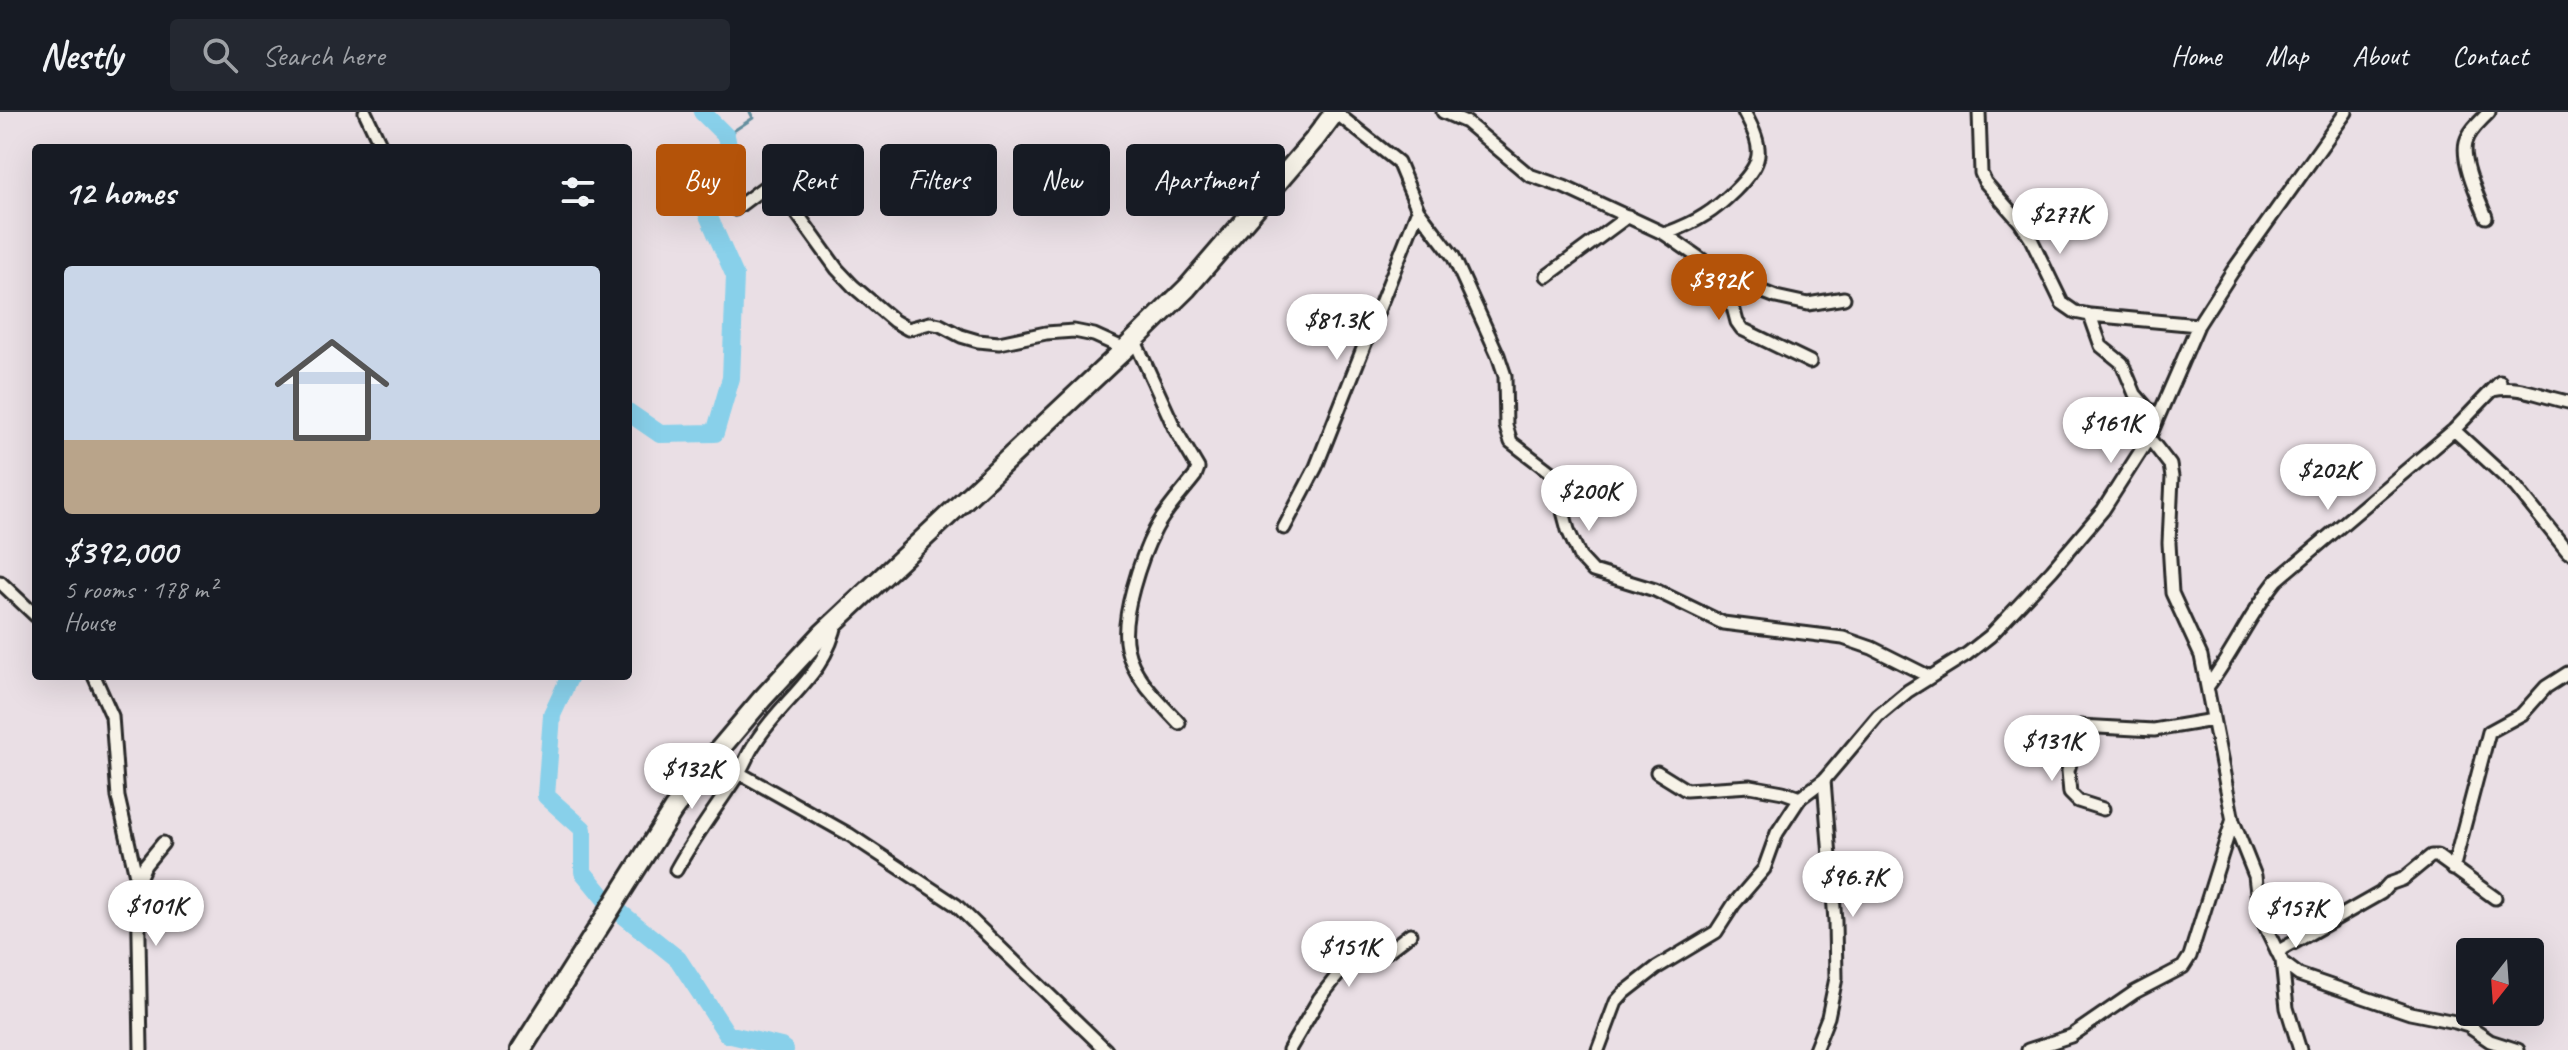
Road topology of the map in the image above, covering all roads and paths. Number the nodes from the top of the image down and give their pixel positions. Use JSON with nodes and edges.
{"nodes":[{"id":1,"x":365,"y":112,"type":"edge"},
{"id":2,"x":1335,"y":112,"type":"edge"},
{"id":3,"x":1443,"y":112,"type":"edge"},
{"id":4,"x":1744,"y":112,"type":"edge"},
{"id":5,"x":1979,"y":112,"type":"edge"},
{"id":6,"x":2346,"y":112,"type":"edge"},
{"id":7,"x":2489,"y":112,"type":"edge"},
{"id":8,"x":380,"y":144,"type":"edge"},
{"id":9,"x":746,"y":201,"type":"edge"},
{"id":10,"x":1418,"y":210,"type":"junction"},
{"id":11,"x":1628,"y":216,"type":"junction"},
{"id":12,"x":2486,"y":217,"type":"dead end"},
{"id":13,"x":1665,"y":234,"type":"junction"},
{"id":14,"x":1547,"y":276,"type":"dead end"},
{"id":15,"x":1725,"y":277,"type":"junction"},
{"id":16,"x":1844,"y":298,"type":"dead end"},
{"id":17,"x":2090,"y":315,"type":"junction"},
{"id":18,"x":2198,"y":325,"type":"junction"},
{"id":19,"x":1130,"y":344,"type":"junction"},
{"id":20,"x":1810,"y":362,"type":"dead end"},
{"id":21,"x":2568,"y":402,"type":"edge"},
{"id":22,"x":2159,"y":415,"type":"junction"},
{"id":23,"x":2454,"y":430,"type":"junction"},
{"id":24,"x":2149,"y":438,"type":"junction"},
{"id":25,"x":1284,"y":528,"type":"dead end"},
{"id":26,"x":2568,"y":552,"type":"edge"},
{"id":27,"x":0,"y":582,"type":"edge"},
{"id":28,"x":32,"y":612,"type":"edge"},
{"id":29,"x":837,"y":619,"type":"junction"},
{"id":30,"x":2568,"y":673,"type":"edge"},
{"id":31,"x":1930,"y":677,"type":"junction"},
{"id":32,"x":96,"y":680,"type":"edge"},
{"id":33,"x":2208,"y":686,"type":"junction"},
{"id":34,"x":2213,"y":720,"type":"junction"},
{"id":35,"x":1179,"y":723,"type":"dead end"},
{"id":36,"x":1657,"y":772,"type":"dead end"},
{"id":37,"x":739,"y":773,"type":"junction"},
{"id":38,"x":1824,"y":780,"type":"junction"},
{"id":39,"x":1800,"y":798,"type":"junction"},
{"id":40,"x":2103,"y":809,"type":"dead end"},
{"id":41,"x":2233,"y":821,"type":"junction"},
{"id":42,"x":163,"y":843,"type":"dead end"},
{"id":43,"x":2453,"y":869,"type":"junction"},
{"id":44,"x":676,"y":870,"type":"dead end"},
{"id":45,"x":138,"y":881,"type":"junction"},
{"id":46,"x":2495,"y":898,"type":"dead end"},
{"id":47,"x":1410,"y":934,"type":"dead end"},
{"id":48,"x":2280,"y":956,"type":"junction"},
{"id":49,"x":141,"y":1050,"type":"edge"},
{"id":50,"x":521,"y":1050,"type":"edge"},
{"id":51,"x":1106,"y":1050,"type":"edge"},
{"id":52,"x":1289,"y":1050,"type":"edge"},
{"id":53,"x":1598,"y":1050,"type":"edge"},
{"id":54,"x":1815,"y":1050,"type":"edge"},
{"id":55,"x":2028,"y":1050,"type":"edge"},
{"id":56,"x":2300,"y":1050,"type":"edge"},
{"id":57,"x":2518,"y":1050,"type":"edge"}],
"edges":[{"from":1,"to":8,"type":"street"},
{"from":2,"to":10,"type":"street"},
{"from":2,"to":19,"type":"highway"},
{"from":3,"to":11,"type":"street"},
{"from":4,"to":13,"type":"street"},
{"from":5,"to":17,"type":"street"},
{"from":6,"to":18,"type":"street"},
{"from":7,"to":12,"type":"street"},
{"from":9,"to":19,"type":"street"},
{"from":10,"to":25,"type":"street"},
{"from":10,"to":31,"type":"street"},
{"from":11,"to":13,"type":"street"},
{"from":11,"to":14,"type":"street"},
{"from":13,"to":15,"type":"street"},
{"from":15,"to":16,"type":"street"},
{"from":15,"to":20,"type":"street"},
{"from":17,"to":18,"type":"street"},
{"from":17,"to":22,"type":"street"},
{"from":18,"to":22,"type":"street"},
{"from":19,"to":29,"type":"highway"},
{"from":19,"to":35,"type":"street"},
{"from":21,"to":23,"type":"street"},
{"from":22,"to":24,"type":"street"},
{"from":23,"to":26,"type":"street"},
{"from":23,"to":33,"type":"street"},
{"from":24,"to":31,"type":"street"},
{"from":24,"to":33,"type":"street"},
{"from":27,"to":28,"type":"street"},
{"from":29,"to":37,"type":"street"},
{"from":29,"to":50,"type":"highway"},
{"from":30,"to":43,"type":"street"},
{"from":31,"to":38,"type":"street"},
{"from":32,"to":45,"type":"street"},
{"from":33,"to":34,"type":"street"},
{"from":34,"to":40,"type":"street"},
{"from":34,"to":41,"type":"street"},
{"from":36,"to":39,"type":"street"},
{"from":37,"to":44,"type":"street"},
{"from":37,"to":51,"type":"street"},
{"from":38,"to":39,"type":"street"},
{"from":38,"to":54,"type":"street"},
{"from":39,"to":53,"type":"street"},
{"from":41,"to":48,"type":"street"},
{"from":41,"to":55,"type":"street"},
{"from":42,"to":45,"type":"street"},
{"from":43,"to":46,"type":"street"},
{"from":43,"to":48,"type":"street"},
{"from":45,"to":49,"type":"street"},
{"from":47,"to":52,"type":"street"},
{"from":48,"to":56,"type":"street"},
{"from":48,"to":57,"type":"street"}]}
